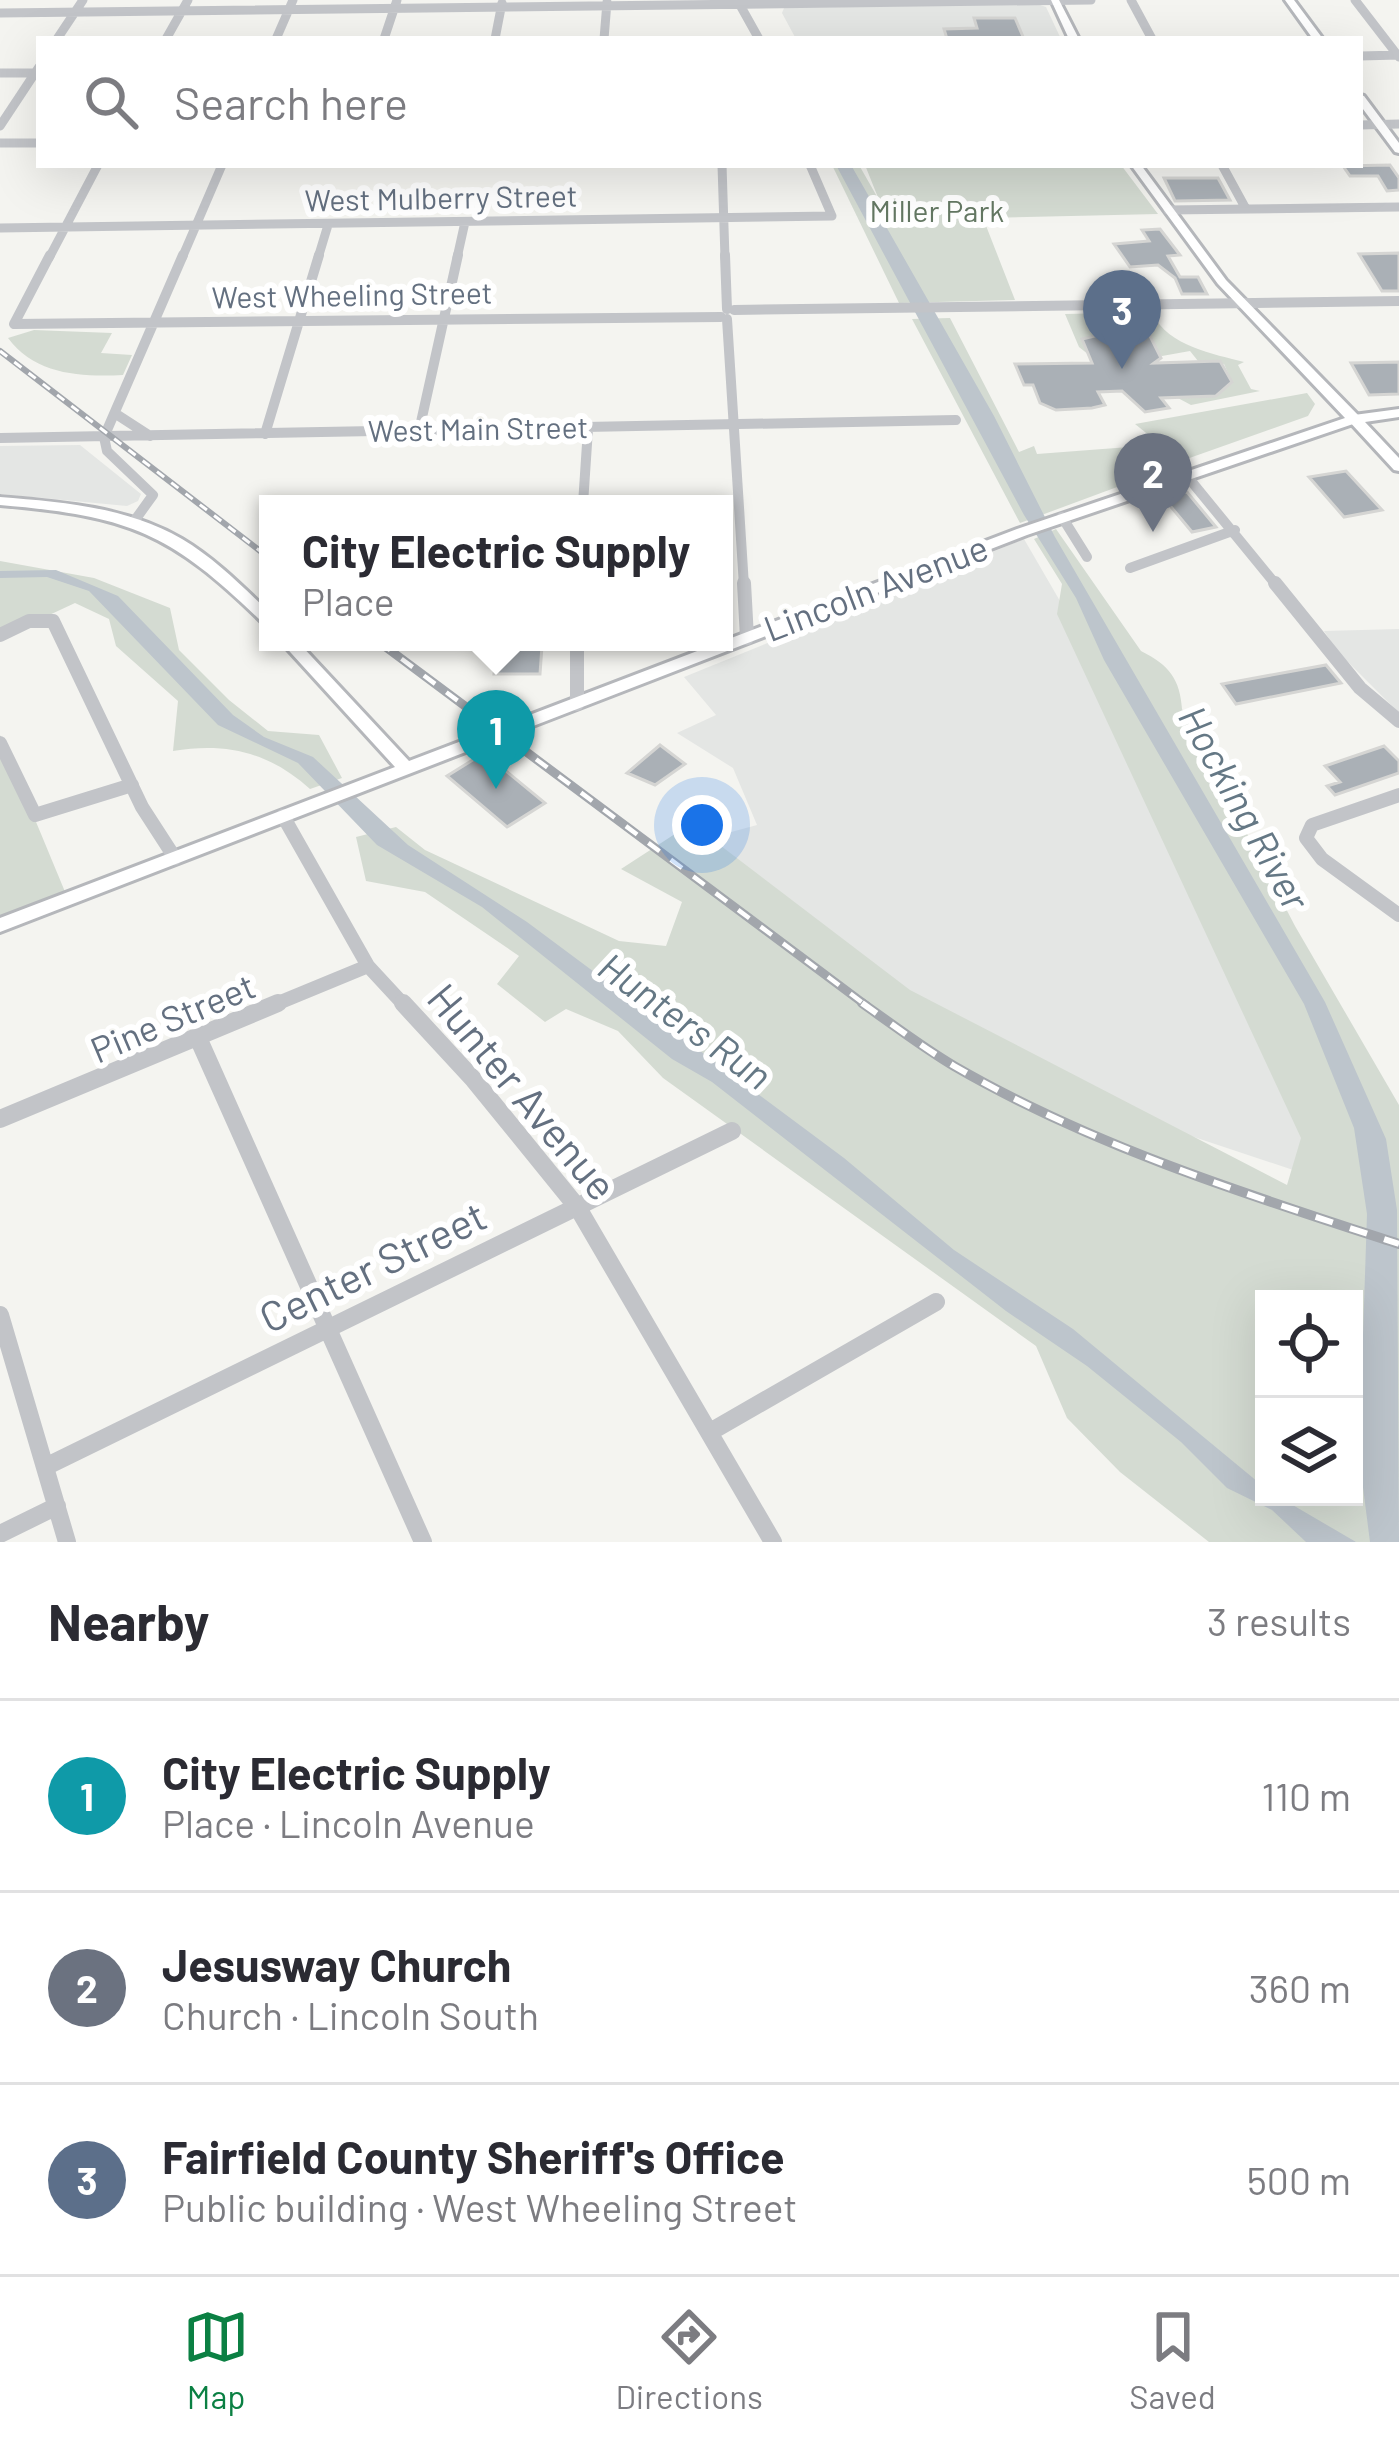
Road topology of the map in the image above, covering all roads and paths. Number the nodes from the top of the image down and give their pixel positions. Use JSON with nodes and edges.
{"nodes":[{"id":1,"x":82,"y":0,"type":"edge"},
{"id":2,"x":188,"y":0,"type":"edge"},
{"id":3,"x":293,"y":0,"type":"edge"},
{"id":4,"x":1055,"y":0,"type":"edge"},
{"id":5,"x":1091,"y":0,"type":"edge"},
{"id":6,"x":1131,"y":0,"type":"edge"},
{"id":7,"x":1289,"y":0,"type":"edge"},
{"id":8,"x":1355,"y":0,"type":"edge"},
{"id":9,"x":607,"y":3,"type":"edge"},
{"id":10,"x":502,"y":4,"type":"edge"},
{"id":11,"x":396,"y":5,"type":"edge"},
{"id":12,"x":742,"y":5,"type":"junction"},
{"id":13,"x":287,"y":11,"type":"junction"},
{"id":14,"x":74,"y":12,"type":"junction"},
{"id":15,"x":181,"y":12,"type":"junction"},
{"id":16,"x":0,"y":13,"type":"edge"},
{"id":17,"x":59,"y":36,"type":"edge"},
{"id":18,"x":168,"y":36,"type":"edge"},
{"id":19,"x":277,"y":36,"type":"edge"},
{"id":20,"x":385,"y":36,"type":"edge"},
{"id":21,"x":496,"y":36,"type":"edge"},
{"id":22,"x":604,"y":36,"type":"edge"},
{"id":23,"x":758,"y":36,"type":"edge"},
{"id":24,"x":1073,"y":36,"type":"edge"},
{"id":25,"x":1150,"y":36,"type":"edge"},
{"id":26,"x":1316,"y":36,"type":"edge"},
{"id":27,"x":1363,"y":56,"type":"edge"},
{"id":28,"x":1398,"y":56,"type":"edge"},
{"id":29,"x":36,"y":71,"type":"edge"},
{"id":30,"x":0,"y":73,"type":"edge"},
{"id":31,"x":36,"y":74,"type":"edge"},
{"id":32,"x":1363,"y":102,"type":"edge"},
{"id":33,"x":1363,"y":124,"type":"edge"},
{"id":34,"x":1379,"y":124,"type":"junction"},
{"id":35,"x":1399,"y":124,"type":"edge"},
{"id":36,"x":0,"y":126,"type":"edge"},
{"id":37,"x":36,"y":142,"type":"edge"},
{"id":38,"x":0,"y":143,"type":"edge"},
{"id":39,"x":1399,"y":150,"type":"edge"},
{"id":40,"x":96,"y":168,"type":"edge"},
{"id":41,"x":221,"y":168,"type":"edge"},
{"id":42,"x":722,"y":168,"type":"edge"},
{"id":43,"x":811,"y":168,"type":"edge"},
{"id":44,"x":1138,"y":168,"type":"edge"},
{"id":45,"x":1224,"y":168,"type":"edge"},
{"id":46,"x":1399,"y":207,"type":"edge"},
{"id":47,"x":1246,"y":209,"type":"junction"},
{"id":48,"x":1168,"y":210,"type":"junction"},
{"id":49,"x":724,"y":219,"type":"junction"},
{"id":50,"x":465,"y":222,"type":"junction"},
{"id":51,"x":328,"y":225,"type":"junction"},
{"id":52,"x":65,"y":227,"type":"junction"},
{"id":53,"x":195,"y":227,"type":"junction"},
{"id":54,"x":0,"y":228,"type":"edge"},
{"id":55,"x":1399,"y":302,"type":"edge"},
{"id":56,"x":1244,"y":304,"type":"junction"},
{"id":57,"x":727,"y":314,"type":"junction"},
{"id":58,"x":442,"y":318,"type":"junction"},
{"id":59,"x":299,"y":321,"type":"junction"},
{"id":60,"x":154,"y":323,"type":"junction"},
{"id":61,"x":116,"y":413,"type":"junction"},
{"id":62,"x":1399,"y":413,"type":"edge"},
{"id":63,"x":1354,"y":419,"type":"junction"},
{"id":64,"x":956,"y":420,"type":"dead end"},
{"id":65,"x":731,"y":424,"type":"junction"},
{"id":66,"x":588,"y":429,"type":"junction"},
{"id":67,"x":419,"y":431,"type":"junction"},
{"id":68,"x":265,"y":434,"type":"junction"},
{"id":69,"x":150,"y":436,"type":"junction"},
{"id":70,"x":108,"y":437,"type":"junction"},
{"id":71,"x":0,"y":438,"type":"edge"},
{"id":72,"x":1399,"y":467,"type":"edge"},
{"id":73,"x":1187,"y":476,"type":"junction"},
{"id":74,"x":584,"y":495,"type":"edge"},
{"id":75,"x":0,"y":501,"type":"edge"},
{"id":76,"x":1059,"y":518,"type":"junction"},
{"id":77,"x":135,"y":520,"type":"junction"},
{"id":78,"x":1235,"y":530,"type":"junction"},
{"id":79,"x":1087,"y":557,"type":"dead end"},
{"id":80,"x":1130,"y":568,"type":"dead end"},
{"id":81,"x":259,"y":611,"type":"edge"},
{"id":82,"x":0,"y":635,"type":"edge"},
{"id":83,"x":747,"y":638,"type":"junction"},
{"id":84,"x":733,"y":643,"type":"edge"},
{"id":85,"x":298,"y":651,"type":"edge"},
{"id":86,"x":577,"y":651,"type":"edge"},
{"id":87,"x":714,"y":651,"type":"edge"},
{"id":88,"x":577,"y":704,"type":"junction"},
{"id":89,"x":1399,"y":721,"type":"edge"},
{"id":90,"x":0,"y":743,"type":"edge"},
{"id":91,"x":407,"y":769,"type":"junction"},
{"id":92,"x":132,"y":784,"type":"junction"},
{"id":93,"x":1399,"y":795,"type":"edge"},
{"id":94,"x":283,"y":816,"type":"junction"},
{"id":95,"x":175,"y":858,"type":"junction"},
{"id":96,"x":1399,"y":915,"type":"edge"},
{"id":97,"x":0,"y":925,"type":"edge"},
{"id":98,"x":368,"y":966,"type":"junction"},
{"id":99,"x":199,"y":1040,"type":"junction"},
{"id":100,"x":0,"y":1119,"type":"edge"},
{"id":101,"x":732,"y":1131,"type":"dead end"},
{"id":102,"x":578,"y":1208,"type":"junction"},
{"id":103,"x":936,"y":1302,"type":"dead end"},
{"id":104,"x":0,"y":1315,"type":"edge"},
{"id":105,"x":330,"y":1328,"type":"junction"},
{"id":106,"x":710,"y":1432,"type":"junction"},
{"id":107,"x":45,"y":1467,"type":"junction"},
{"id":108,"x":57,"y":1506,"type":"junction"},
{"id":109,"x":0,"y":1534,"type":"edge"},
{"id":110,"x":67,"y":1542,"type":"edge"},
{"id":111,"x":423,"y":1542,"type":"edge"},
{"id":112,"x":773,"y":1542,"type":"edge"}],
"edges":[{"from":1,"to":14,"type":"street"},
{"from":2,"to":15,"type":"street"},
{"from":3,"to":13,"type":"street"},
{"from":4,"to":5,"type":"street"},
{"from":4,"to":12,"type":"street"},
{"from":4,"to":24,"type":"main road"},
{"from":6,"to":25,"type":"street"},
{"from":7,"to":26,"type":"main road"},
{"from":8,"to":28,"type":"street"},
{"from":9,"to":10,"type":"street"},
{"from":9,"to":12,"type":"street"},
{"from":9,"to":22,"type":"street"},
{"from":10,"to":11,"type":"street"},
{"from":10,"to":21,"type":"street"},
{"from":11,"to":13,"type":"street"},
{"from":11,"to":20,"type":"street"},
{"from":12,"to":23,"type":"street"},
{"from":13,"to":15,"type":"street"},
{"from":13,"to":19,"type":"street"},
{"from":14,"to":15,"type":"street"},
{"from":14,"to":16,"type":"street"},
{"from":14,"to":17,"type":"street"},
{"from":15,"to":18,"type":"street"},
{"from":27,"to":28,"type":"street"},
{"from":29,"to":30,"type":"street"},
{"from":31,"to":36,"type":"street"},
{"from":32,"to":34,"type":"main road"},
{"from":33,"to":34,"type":"street"},
{"from":34,"to":35,"type":"street"},
{"from":34,"to":39,"type":"main road"},
{"from":37,"to":38,"type":"street"},
{"from":40,"to":52,"type":"street"},
{"from":41,"to":53,"type":"street"},
{"from":42,"to":49,"type":"street"},
{"from":43,"to":49,"type":"street","name":"West Mulberry Street"},
{"from":44,"to":48,"type":"main road"},
{"from":45,"to":47,"type":"street"},
{"from":46,"to":47,"type":"street"},
{"from":47,"to":48,"type":"street"},
{"from":48,"to":56,"type":"main road"},
{"from":49,"to":50,"type":"street","name":"West Mulberry Street"},
{"from":49,"to":57,"type":"street"},
{"from":50,"to":51,"type":"street","name":"West Mulberry Street"},
{"from":50,"to":58,"type":"street"},
{"from":51,"to":53,"type":"street","name":"West Mulberry Street"},
{"from":51,"to":59,"type":"street"},
{"from":52,"to":53,"type":"street","name":"West Mulberry Street"},
{"from":52,"to":54,"type":"street","name":"West Mulberry Street"},
{"from":52,"to":60,"type":"street","name":"West Wheeling Street"},
{"from":53,"to":60,"type":"street"},
{"from":55,"to":56,"type":"street","name":"West Wheeling Street"},
{"from":56,"to":57,"type":"street","name":"West Wheeling Street"},
{"from":56,"to":63,"type":"main road"},
{"from":57,"to":58,"type":"street","name":"West Wheeling Street"},
{"from":57,"to":65,"type":"street"},
{"from":58,"to":59,"type":"street","name":"West Wheeling Street"},
{"from":58,"to":67,"type":"street"},
{"from":59,"to":60,"type":"street","name":"West Wheeling Street"},
{"from":59,"to":68,"type":"street"},
{"from":60,"to":61,"type":"street"},
{"from":61,"to":69,"type":"street"},
{"from":61,"to":70,"type":"street"},
{"from":62,"to":63,"type":"highway"},
{"from":63,"to":72,"type":"highway"},
{"from":63,"to":73,"type":"main road","name":"Lincoln Avenue"},
{"from":64,"to":65,"type":"street","name":"West Main Street"},
{"from":65,"to":66,"type":"street","name":"West Main Street"},
{"from":65,"to":83,"type":"street"},
{"from":66,"to":67,"type":"street","name":"West Main Street"},
{"from":66,"to":74,"type":"street"},
{"from":67,"to":68,"type":"street","name":"West Main Street"},
{"from":68,"to":69,"type":"street","name":"West Main Street"},
{"from":69,"to":70,"type":"street","name":"West Main Street"},
{"from":70,"to":71,"type":"street","name":"West Main Street"},
{"from":70,"to":77,"type":"street"},
{"from":73,"to":76,"type":"main road","name":"Lincoln Avenue"},
{"from":73,"to":78,"type":"street"},
{"from":75,"to":77,"type":"main road"},
{"from":76,"to":79,"type":"street"},
{"from":76,"to":83,"type":"main road","name":"Lincoln Avenue"},
{"from":77,"to":81,"type":"main road"},
{"from":78,"to":80,"type":"street"},
{"from":78,"to":89,"type":"street"},
{"from":82,"to":92,"type":"street"},
{"from":83,"to":84,"type":"main road","name":"Lincoln Avenue"},
{"from":85,"to":91,"type":"main road"},
{"from":86,"to":88,"type":"street"},
{"from":87,"to":88,"type":"main road","name":"Lincoln Avenue"},
{"from":88,"to":91,"type":"main road","name":"Lincoln Avenue"},
{"from":90,"to":92,"type":"street"},
{"from":91,"to":94,"type":"main road","name":"Lincoln Avenue"},
{"from":92,"to":95,"type":"street"},
{"from":93,"to":96,"type":"street"},
{"from":94,"to":95,"type":"main road","name":"Lincoln Avenue"},
{"from":94,"to":98,"type":"street","name":"Hunter Avenue"},
{"from":95,"to":97,"type":"main road","name":"Lincoln Avenue"},
{"from":98,"to":99,"type":"street","name":"Pine Street"},
{"from":98,"to":102,"type":"street","name":"Hunter Avenue"},
{"from":99,"to":100,"type":"street","name":"Pine Street"},
{"from":99,"to":105,"type":"street"},
{"from":101,"to":102,"type":"street","name":"Center Street"},
{"from":102,"to":105,"type":"street","name":"Center Street"},
{"from":102,"to":106,"type":"street","name":"Hunter Avenue"},
{"from":103,"to":106,"type":"street"},
{"from":104,"to":107,"type":"street"},
{"from":105,"to":107,"type":"street","name":"Center Street"},
{"from":105,"to":111,"type":"street"},
{"from":106,"to":112,"type":"street","name":"Hunter Avenue"},
{"from":107,"to":108,"type":"street"},
{"from":108,"to":109,"type":"street"},
{"from":108,"to":110,"type":"street"}]}
